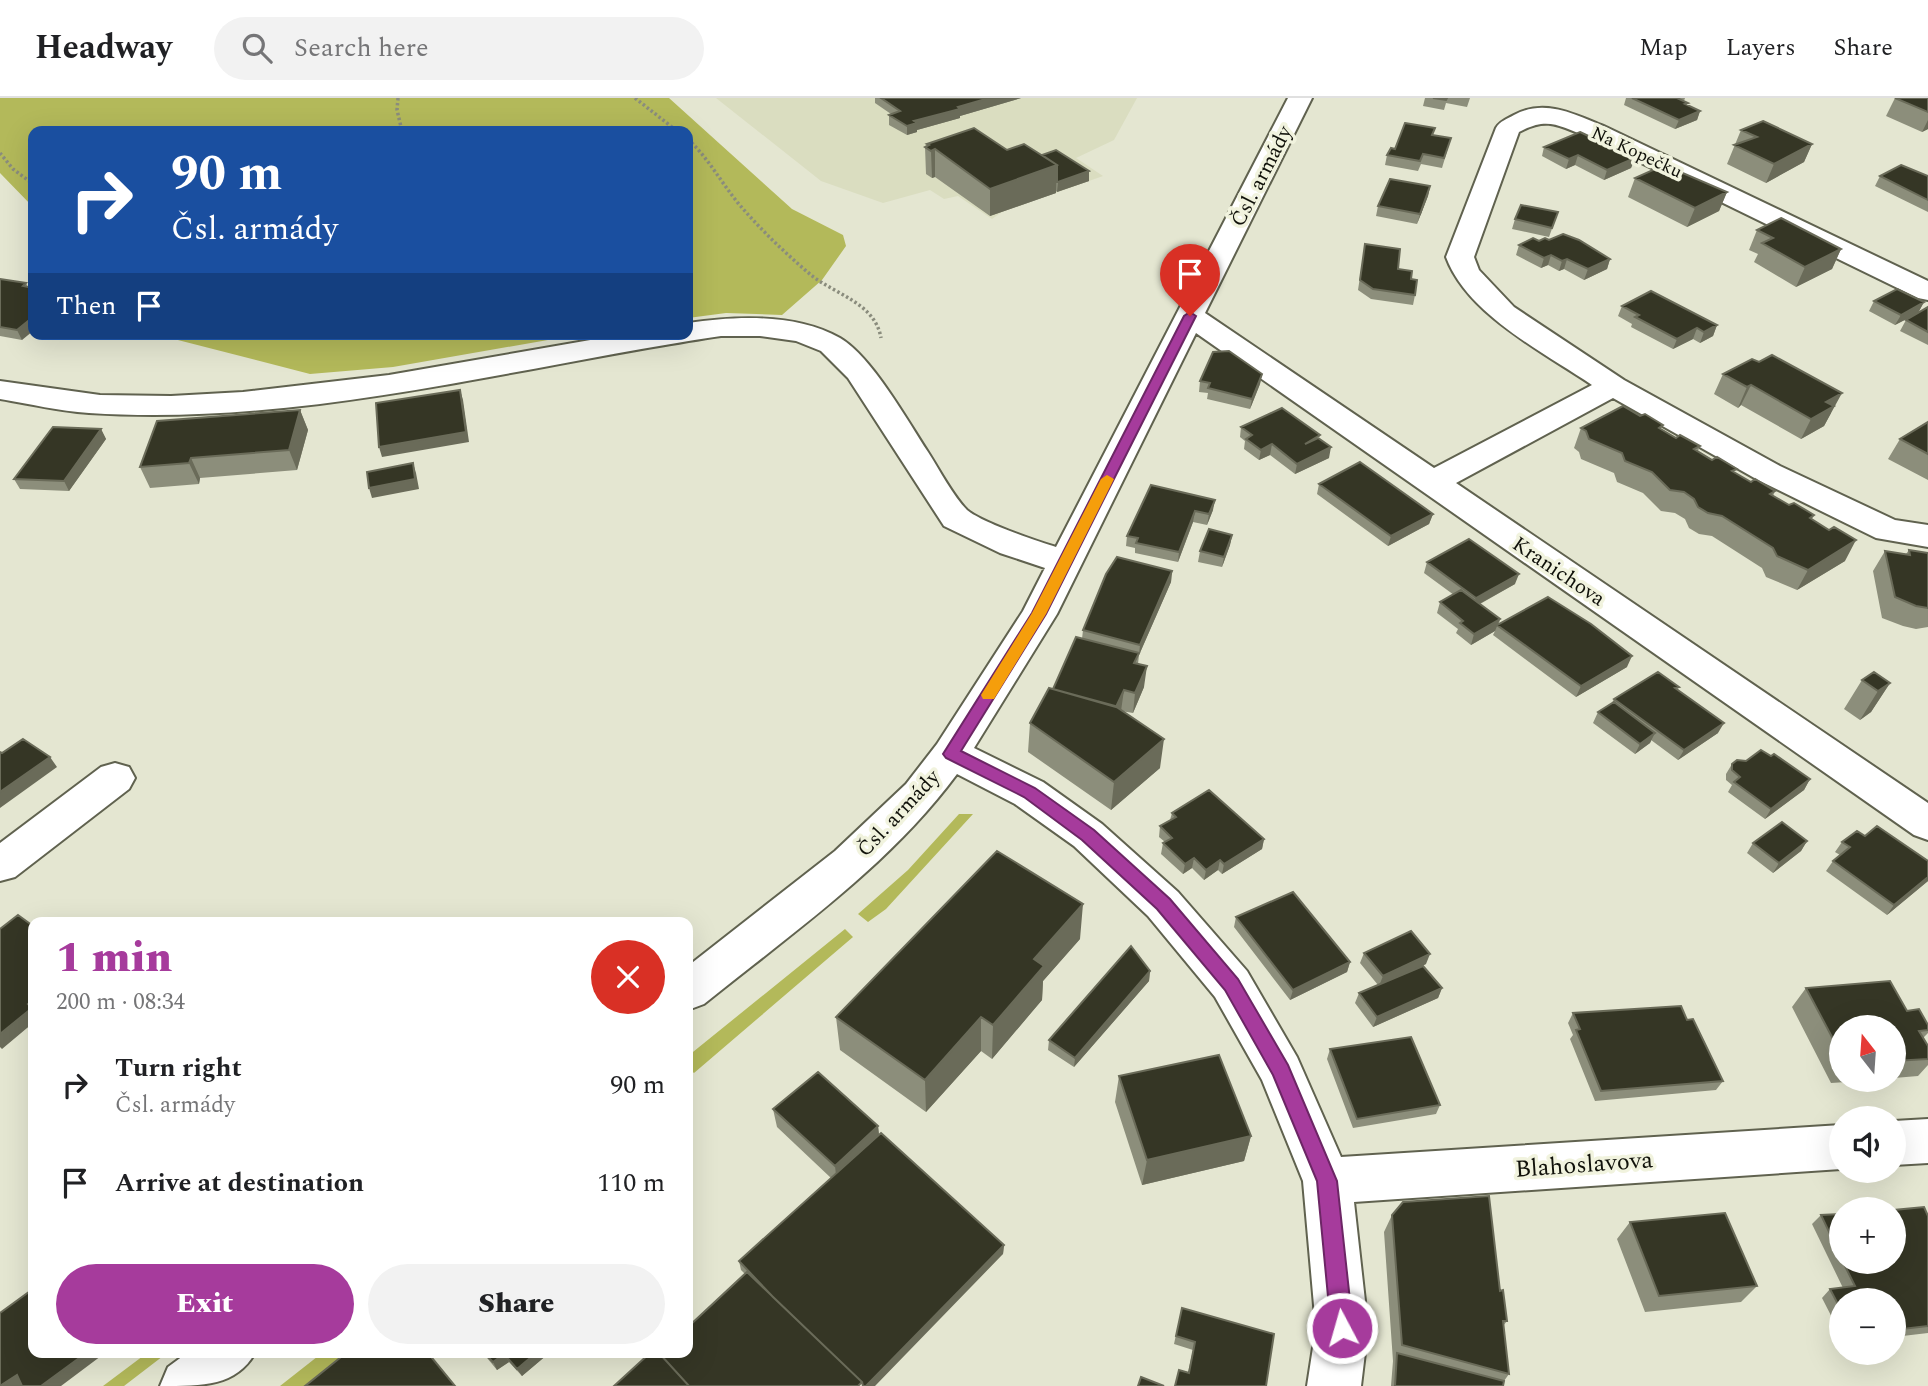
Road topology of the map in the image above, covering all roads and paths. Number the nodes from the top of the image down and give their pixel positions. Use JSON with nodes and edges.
{"nodes":[{"id":1,"x":398,"y":98,"type":"edge"},
{"id":2,"x":635,"y":98,"type":"edge"},
{"id":3,"x":1300,"y":98,"type":"edge"},
{"id":4,"x":1530,"y":106,"type":"edge"},
{"id":5,"x":401,"y":126,"type":"edge"},
{"id":6,"x":671,"y":126,"type":"edge"},
{"id":7,"x":693,"y":146,"type":"edge"},
{"id":8,"x":0,"y":153,"type":"edge"},
{"id":9,"x":28,"y":180,"type":"edge"},
{"id":10,"x":1928,"y":292,"type":"edge"},
{"id":11,"x":1190,"y":316,"type":"junction"},
{"id":12,"x":693,"y":331,"type":"edge"},
{"id":13,"x":642,"y":340,"type":"edge"},
{"id":14,"x":882,"y":345,"type":"dead end"},
{"id":15,"x":1613,"y":386,"type":"junction"},
{"id":16,"x":0,"y":390,"type":"edge"},
{"id":17,"x":1431,"y":483,"type":"junction"},
{"id":18,"x":1928,"y":536,"type":"edge"},
{"id":19,"x":1065,"y":562,"type":"junction"},
{"id":20,"x":951,"y":754,"type":"junction"},
{"id":21,"x":115,"y":778,"type":"dead end"},
{"id":22,"x":1928,"y":824,"type":"edge"},
{"id":23,"x":0,"y":865,"type":"edge"},
{"id":24,"x":693,"y":987,"type":"edge"},
{"id":25,"x":1928,"y":1141,"type":"edge"},
{"id":26,"x":1906,"y":1142,"type":"edge"},
{"id":27,"x":1829,"y":1148,"type":"edge"},
{"id":28,"x":1327,"y":1181,"type":"junction"},
{"id":29,"x":223,"y":1358,"type":"edge"},
{"id":30,"x":187,"y":1386,"type":"edge"},
{"id":31,"x":1334,"y":1386,"type":"edge"}],
"edges":[{"from":1,"to":5,"type":"path"},
{"from":2,"to":6,"type":"path"},
{"from":3,"to":11,"type":"street","name":"Čsl. armády"},
{"from":4,"to":10,"type":"street","name":"Na Kopečku"},
{"from":4,"to":15,"type":"street","name":"Na Kopečku"},
{"from":7,"to":14,"type":"path"},
{"from":8,"to":9,"type":"path"},
{"from":11,"to":17,"type":"street","name":"Kranichova"},
{"from":11,"to":19,"type":"street","name":"Čsl. armády"},
{"from":12,"to":19,"type":"street"},
{"from":13,"to":16,"type":"street"},
{"from":15,"to":17,"type":"street"},
{"from":15,"to":18,"type":"street","name":"Na Kopečku"},
{"from":17,"to":22,"type":"street","name":"Kranichova"},
{"from":19,"to":20,"type":"street","name":"Čsl. armády"},
{"from":20,"to":24,"type":"street","name":"Čsl. armády"},
{"from":20,"to":28,"type":"street"},
{"from":21,"to":23,"type":"street"},
{"from":25,"to":26,"type":"street"},
{"from":27,"to":28,"type":"street","name":"Blahoslavova"},
{"from":28,"to":31,"type":"street"},
{"from":29,"to":30,"type":"street"}]}
